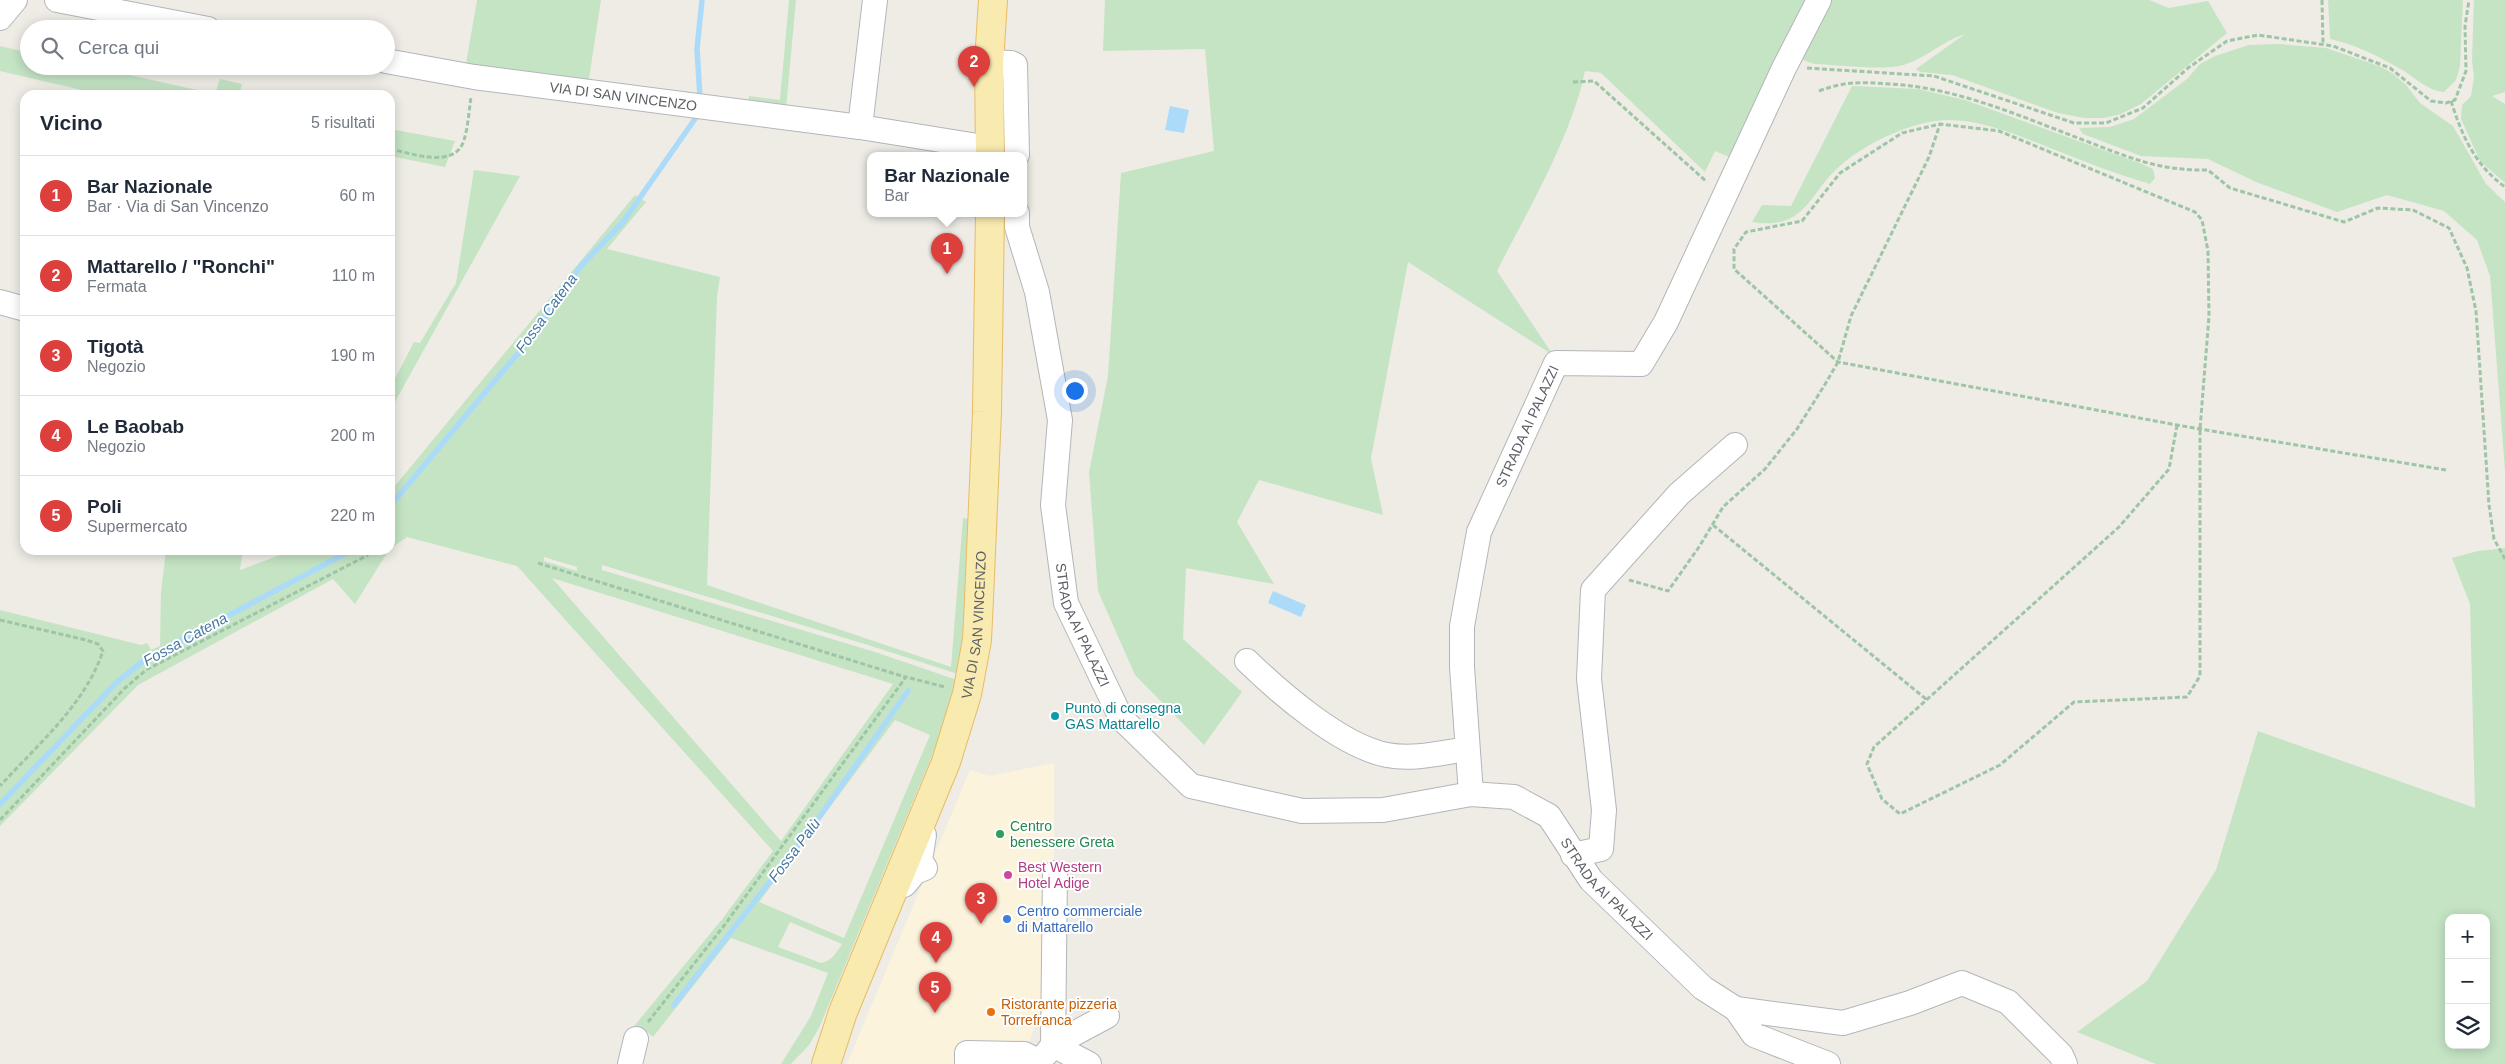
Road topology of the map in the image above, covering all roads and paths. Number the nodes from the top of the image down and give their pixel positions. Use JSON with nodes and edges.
{"nodes":[{"id":1,"x":15,"y":0,"type":"edge"},
{"id":2,"x":57,"y":0,"type":"edge"},
{"id":3,"x":874,"y":0,"type":"edge"},
{"id":4,"x":993,"y":0,"type":"edge"},
{"id":5,"x":1819,"y":0,"type":"edge"},
{"id":6,"x":2322,"y":0,"type":"edge"},
{"id":7,"x":2469,"y":0,"type":"edge"},
{"id":8,"x":0,"y":18,"type":"edge"},
{"id":9,"x":161,"y":20,"type":"edge"},
{"id":10,"x":2323,"y":44,"type":"junction"},
{"id":11,"x":395,"y":63,"type":"edge"},
{"id":12,"x":1784,"y":68,"type":"junction"},
{"id":13,"x":474,"y":77,"type":"junction"},
{"id":14,"x":1573,"y":82,"type":"dead end"},
{"id":15,"x":1818,"y":91,"type":"dead end"},
{"id":16,"x":1002,"y":95,"type":"junction"},
{"id":17,"x":2450,"y":101,"type":"junction"},
{"id":18,"x":1940,"y":124,"type":"junction"},
{"id":19,"x":860,"y":127,"type":"junction"},
{"id":20,"x":395,"y":150,"type":"edge"},
{"id":21,"x":990,"y":151,"type":"edge"},
{"id":22,"x":1016,"y":152,"type":"edge"},
{"id":23,"x":2505,"y":187,"type":"edge"},
{"id":24,"x":1724,"y":195,"type":"junction"},
{"id":25,"x":990,"y":217,"type":"edge"},
{"id":26,"x":1017,"y":217,"type":"edge"},
{"id":27,"x":0,"y":302,"type":"edge"},
{"id":28,"x":20,"y":308,"type":"edge"},
{"id":29,"x":1838,"y":362,"type":"junction"},
{"id":30,"x":2177,"y":425,"type":"junction"},
{"id":31,"x":2200,"y":429,"type":"junction"},
{"id":32,"x":1735,"y":445,"type":"dead end"},
{"id":33,"x":2446,"y":470,"type":"dead end"},
{"id":34,"x":1713,"y":525,"type":"junction"},
{"id":35,"x":368,"y":555,"type":"dead end"},
{"id":36,"x":2505,"y":559,"type":"edge"},
{"id":37,"x":538,"y":563,"type":"dead end"},
{"id":38,"x":1609,"y":574,"type":"junction"},
{"id":39,"x":0,"y":620,"type":"edge"},
{"id":40,"x":1247,"y":661,"type":"dead end"},
{"id":41,"x":906,"y":677,"type":"junction"},
{"id":42,"x":968,"y":694,"type":"junction"},
{"id":43,"x":1926,"y":699,"type":"junction"},
{"id":44,"x":1467,"y":749,"type":"junction"},
{"id":45,"x":0,"y":786,"type":"edge"},
{"id":46,"x":1471,"y":794,"type":"junction"},
{"id":47,"x":0,"y":820,"type":"edge"},
{"id":48,"x":1573,"y":855,"type":"junction"},
{"id":49,"x":1055,"y":873,"type":"dead end"},
{"id":50,"x":1736,"y":1009,"type":"junction"},
{"id":51,"x":843,"y":1012,"type":"junction"},
{"id":52,"x":1107,"y":1016,"type":"dead end"},
{"id":53,"x":636,"y":1039,"type":"joint"},
{"id":54,"x":1039,"y":1057,"type":"edge"},
{"id":55,"x":630,"y":1064,"type":"edge"},
{"id":56,"x":804,"y":1064,"type":"edge"},
{"id":57,"x":826,"y":1064,"type":"edge"},
{"id":58,"x":967,"y":1064,"type":"edge"},
{"id":59,"x":1089,"y":1064,"type":"edge"},
{"id":60,"x":1828,"y":1064,"type":"edge"},
{"id":61,"x":2065,"y":1064,"type":"edge"}],
"edges":[{"from":1,"to":8,"type":"street"},
{"from":2,"to":9,"type":"street"},
{"from":3,"to":19,"type":"street"},
{"from":4,"to":16,"type":"main road","name":"VIA DI SAN VINCENZO"},
{"from":5,"to":12,"type":"street","name":"STRADA AI PALAZZI"},
{"from":6,"to":10,"type":"path"},
{"from":7,"to":17,"type":"path"},
{"from":10,"to":12,"type":"path"},
{"from":10,"to":17,"type":"path"},
{"from":11,"to":13,"type":"street","name":"VIA DI SAN VINCENZO"},
{"from":12,"to":24,"type":"street","name":"STRADA AI PALAZZI"},
{"from":13,"to":19,"type":"street","name":"VIA DI SAN VINCENZO"},
{"from":13,"to":20,"type":"path"},
{"from":14,"to":24,"type":"path"},
{"from":15,"to":36,"type":"path"},
{"from":16,"to":21,"type":"main road","name":"VIA DI SAN VINCENZO"},
{"from":16,"to":22,"type":"street"},
{"from":17,"to":23,"type":"path"},
{"from":18,"to":29,"type":"path"},
{"from":18,"to":29,"type":"path"},
{"from":18,"to":31,"type":"path"},
{"from":19,"to":21,"type":"street","name":"VIA DI SAN VINCENZO"},
{"from":24,"to":44,"type":"street","name":"STRADA AI PALAZZI"},
{"from":25,"to":42,"type":"main road","name":"VIA DI SAN VINCENZO"},
{"from":26,"to":46,"type":"street","name":"STRADA AI PALAZZI"},
{"from":27,"to":28,"type":"street"},
{"from":29,"to":30,"type":"path"},
{"from":29,"to":34,"type":"path"},
{"from":30,"to":31,"type":"path"},
{"from":30,"to":43,"type":"path"},
{"from":31,"to":33,"type":"path"},
{"from":31,"to":43,"type":"path"},
{"from":32,"to":38,"type":"street"},
{"from":34,"to":38,"type":"path"},
{"from":34,"to":43,"type":"path"},
{"from":35,"to":47,"type":"path"},
{"from":37,"to":41,"type":"path"},
{"from":38,"to":48,"type":"street"},
{"from":39,"to":45,"type":"path"},
{"from":40,"to":44,"type":"street"},
{"from":41,"to":42,"type":"path"},
{"from":41,"to":53,"type":"path"},
{"from":42,"to":51,"type":"main road","name":"VIA DI SAN VINCENZO"},
{"from":44,"to":46,"type":"street","name":"STRADA AI PALAZZI"},
{"from":46,"to":48,"type":"street","name":"STRADA AI PALAZZI"},
{"from":48,"to":50,"type":"street","name":"STRADA AI PALAZZI"},
{"from":49,"to":54,"type":"street"},
{"from":50,"to":60,"type":"street","name":"STRADA AI PALAZZI"},
{"from":50,"to":61,"type":"street","name":"STRADA AI PALAZZI"},
{"from":51,"to":56,"type":"main road","name":"VIA DI SAN VINCENZO"},
{"from":51,"to":57,"type":"main road","name":"VIA DI SAN VINCENZO"},
{"from":52,"to":54,"type":"street"},
{"from":53,"to":55,"type":"street"},
{"from":54,"to":58,"type":"street"},
{"from":54,"to":59,"type":"street"}]}
